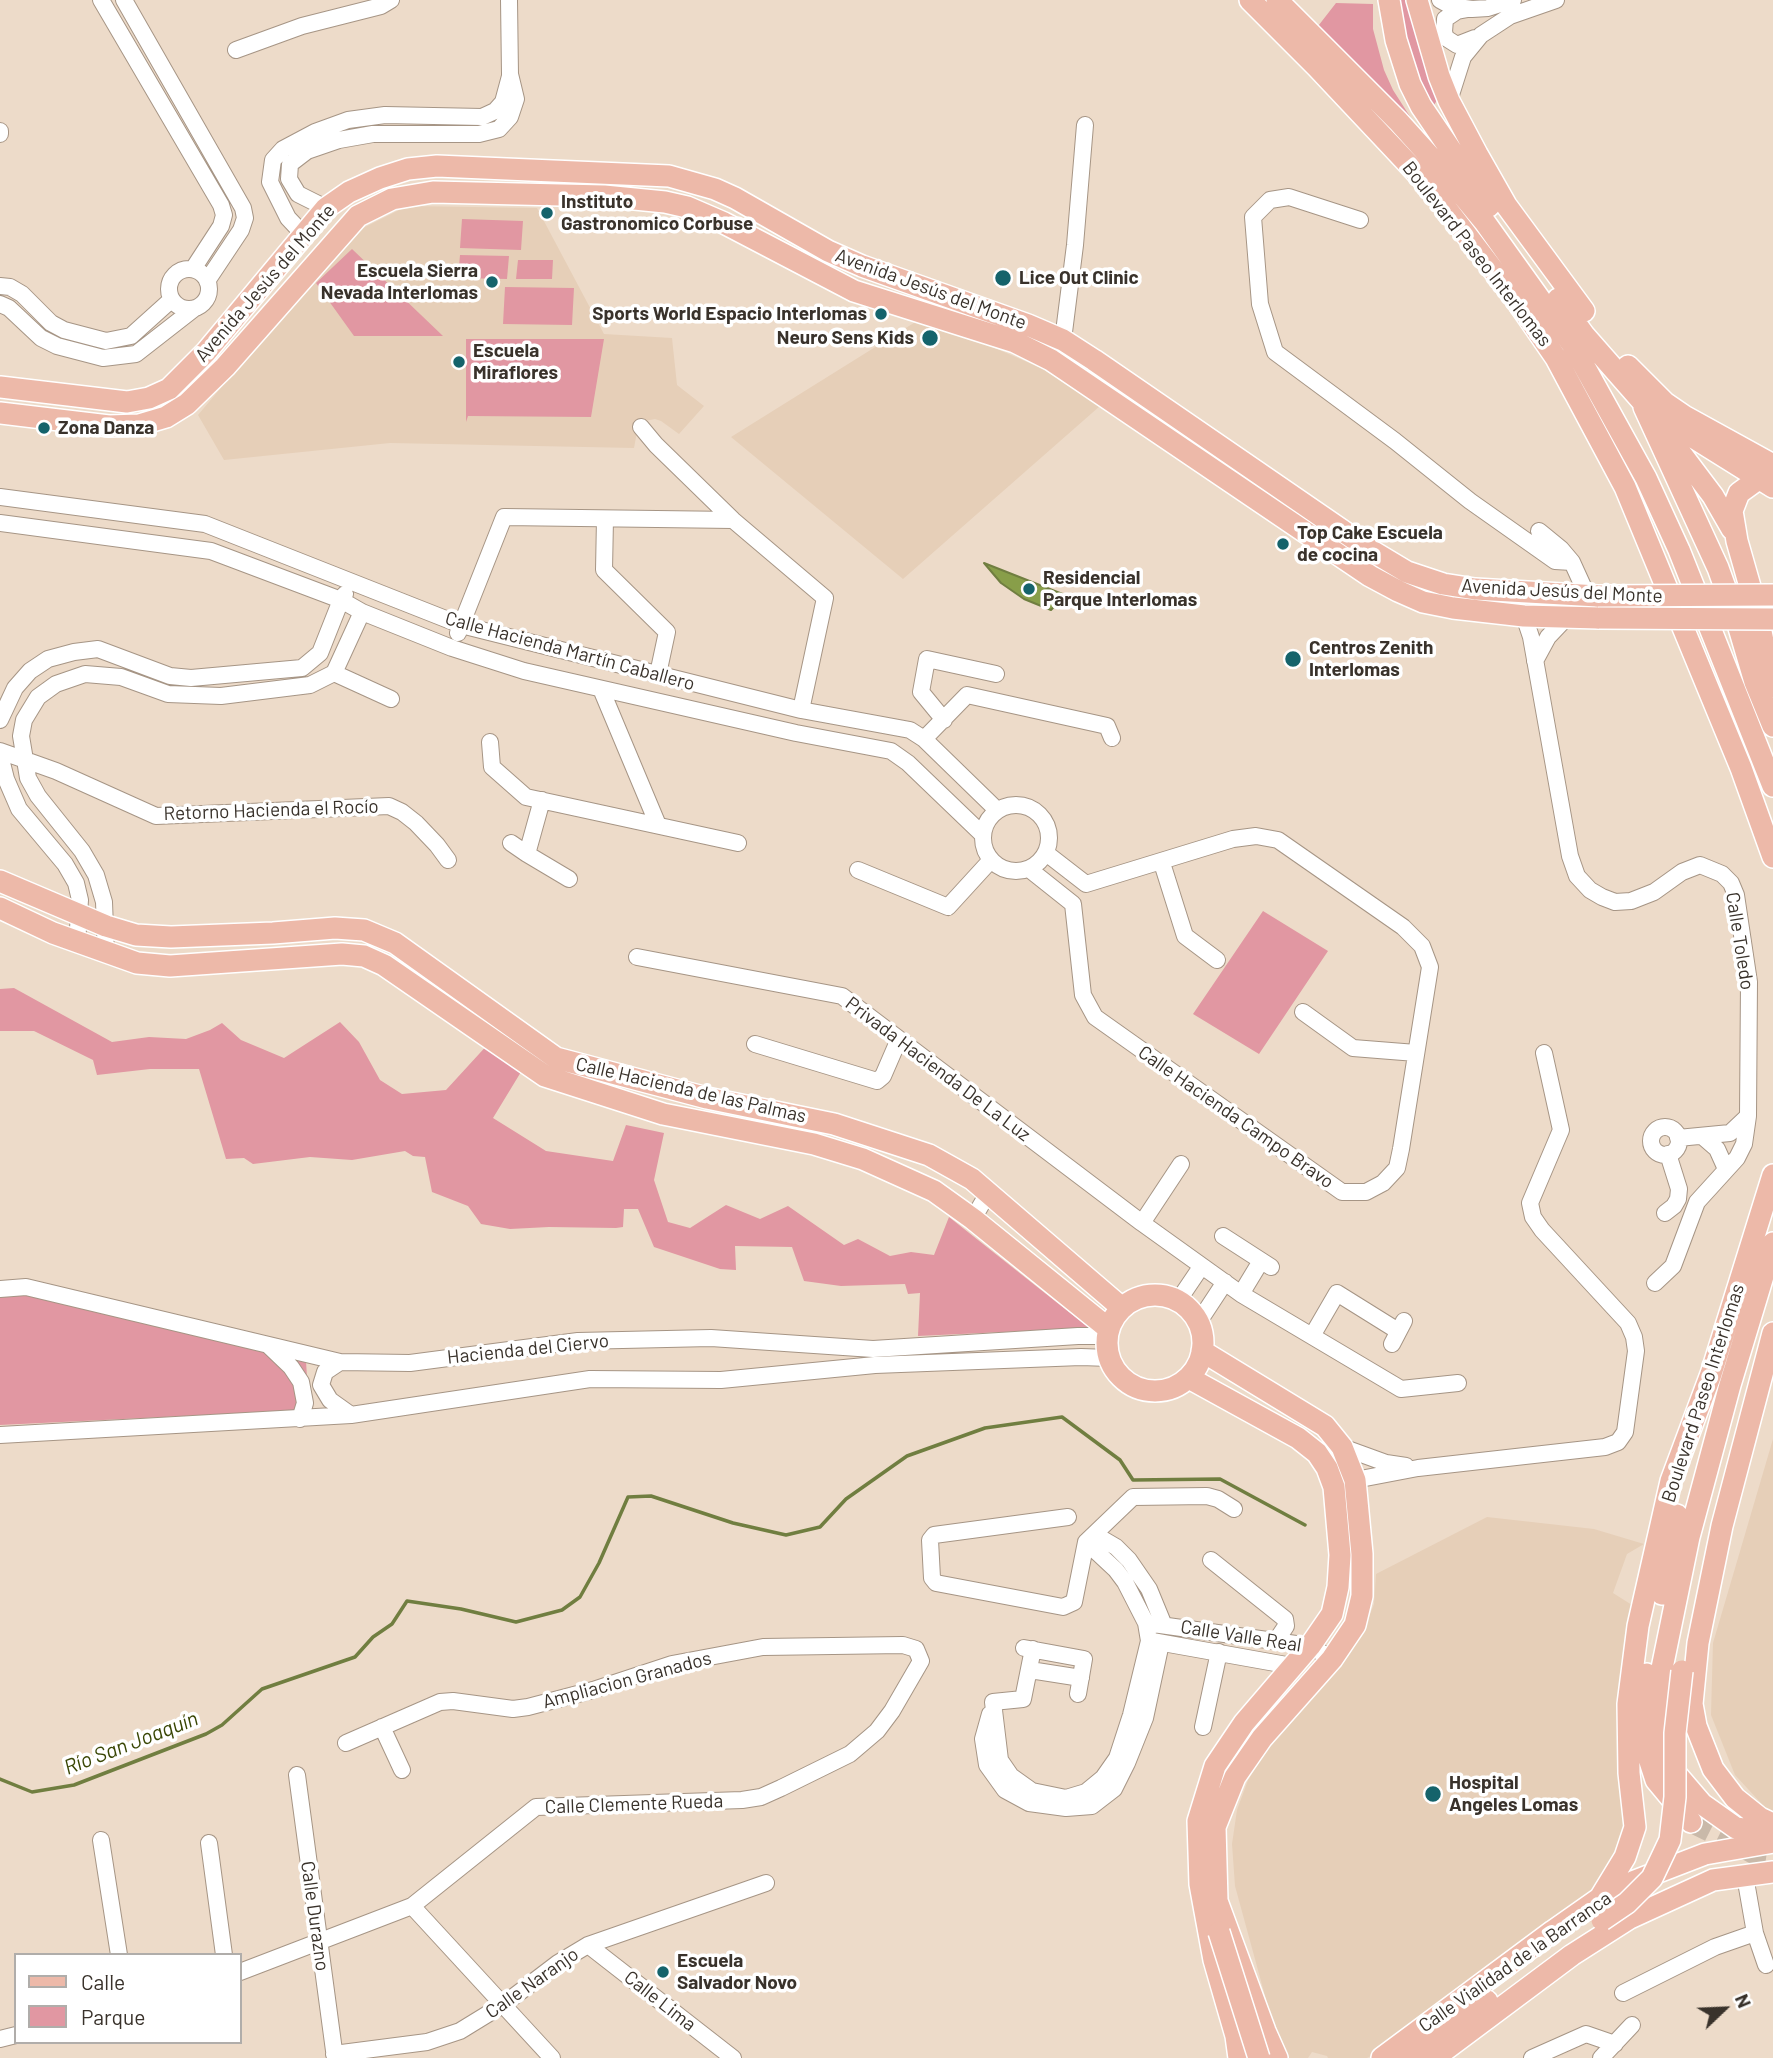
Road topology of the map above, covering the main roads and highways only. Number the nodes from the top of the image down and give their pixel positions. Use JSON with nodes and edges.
{"nodes":[{"id":1,"x":1250,"y":0,"type":"edge"},
{"id":2,"x":1277,"y":0,"type":"edge"},
{"id":3,"x":1389,"y":0,"type":"edge"},
{"id":4,"x":1417,"y":0,"type":"edge"},
{"id":5,"x":1449,"y":101,"type":"junction"},
{"id":6,"x":1428,"y":116,"type":"junction"},
{"id":7,"x":828,"y":251,"type":"junction"},
{"id":8,"x":818,"y":272,"type":"junction"},
{"id":9,"x":1631,"y":370,"type":"junction"},
{"id":10,"x":0,"y":387,"type":"edge"},
{"id":11,"x":1649,"y":408,"type":"junction"},
{"id":12,"x":0,"y":413,"type":"edge"},
{"id":13,"x":1703,"y":442,"type":"junction"},
{"id":14,"x":1674,"y":460,"type":"junction"},
{"id":15,"x":1769,"y":474,"type":"edge"},
{"id":16,"x":1322,"y":516,"type":"junction"},
{"id":17,"x":1311,"y":536,"type":"junction"},
{"id":18,"x":1737,"y":541,"type":"junction"},
{"id":19,"x":1773,"y":595,"type":"edge"},
{"id":20,"x":1773,"y":619,"type":"edge"},
{"id":21,"x":1773,"y":687,"type":"edge"},
{"id":22,"x":1773,"y":726,"type":"edge"},
{"id":23,"x":1773,"y":786,"type":"edge"},
{"id":24,"x":1773,"y":858,"type":"edge"},
{"id":25,"x":0,"y":881,"type":"edge"},
{"id":26,"x":0,"y":908,"type":"edge"},
{"id":27,"x":1773,"y":1175,"type":"edge"},
{"id":28,"x":1773,"y":1243,"type":"edge"},
{"id":29,"x":1122,"y":1308,"type":"junction"},
{"id":30,"x":1108,"y":1332,"type":"junction"},
{"id":31,"x":1771,"y":1340,"type":"edge"},
{"id":32,"x":1202,"y":1351,"type":"junction"},
{"id":33,"x":1189,"y":1378,"type":"junction"},
{"id":34,"x":1730,"y":1385,"type":"junction"},
{"id":35,"x":1693,"y":1427,"type":"junction"},
{"id":36,"x":1726,"y":1461,"type":"junction"},
{"id":37,"x":1691,"y":1822,"type":"tunnel mouth"},
{"id":38,"x":1773,"y":1824,"type":"edge"},
{"id":39,"x":1773,"y":1833,"type":"edge"},
{"id":40,"x":1773,"y":1843,"type":"edge"},
{"id":41,"x":1681,"y":1862,"type":"junction"},
{"id":42,"x":1773,"y":1871,"type":"edge"},
{"id":43,"x":1692,"y":1890,"type":"junction"},
{"id":44,"x":1600,"y":1898,"type":"junction"},
{"id":45,"x":1217,"y":1900,"type":"junction"},
{"id":46,"x":1265,"y":2031,"type":"junction"},
{"id":47,"x":1236,"y":2036,"type":"junction"},
{"id":48,"x":1440,"y":2056,"type":"edge"},
{"id":49,"x":1239,"y":2058,"type":"edge"},
{"id":50,"x":1259,"y":2058,"type":"edge"},
{"id":51,"x":1278,"y":2058,"type":"edge"},
{"id":52,"x":1383,"y":2058,"type":"edge"},
{"id":53,"x":1410,"y":2058,"type":"edge"}],
"edges":[{"from":1,"to":24,"type":"main road","name":"Boulevard Paseo Interlomas"},
{"from":2,"to":23,"type":"main road","name":"Boulevard Paseo Interlomas"},
{"from":3,"to":6,"type":"main road"},
{"from":4,"to":5,"type":"main road"},
{"from":5,"to":6,"type":"main road"},
{"from":5,"to":9,"type":"main road"},
{"from":6,"to":11,"type":"main road"},
{"from":7,"to":8,"type":"main road"},
{"from":7,"to":10,"type":"main road","name":"Avenida Jesús del Monte"},
{"from":7,"to":16,"type":"main road","name":"Avenida Jesús del Monte"},
{"from":8,"to":12,"type":"main road","name":"Avenida Jesús del Monte"},
{"from":8,"to":17,"type":"main road","name":"Avenida Jesús del Monte"},
{"from":9,"to":11,"type":"main road"},
{"from":9,"to":15,"type":"main road"},
{"from":11,"to":13,"type":"main road"},
{"from":11,"to":14,"type":"main road"},
{"from":13,"to":14,"type":"main road"},
{"from":13,"to":15,"type":"main road"},
{"from":14,"to":18,"type":"main road"},
{"from":14,"to":22,"type":"main road"},
{"from":15,"to":18,"type":"main road"},
{"from":16,"to":17,"type":"main road"},
{"from":16,"to":19,"type":"main road","name":"Avenida Jesús del Monte","bridge":true},
{"from":17,"to":20,"type":"main road","name":"Avenida Jesús del Monte","bridge":true},
{"from":18,"to":21,"type":"main road"},
{"from":25,"to":29,"type":"main road","name":"Calle Hacienda de las Palmas"},
{"from":26,"to":30,"type":"main road","name":"Calle Hacienda de las Palmas"},
{"from":27,"to":35,"type":"main road","name":"Boulevard Paseo Interlomas"},
{"from":28,"to":34,"type":"main road","name":"Boulevard Paseo Interlomas"},
{"from":29,"to":30,"type":"main road"},
{"from":29,"to":32,"type":"main road"},
{"from":30,"to":33,"type":"main road"},
{"from":31,"to":36,"type":"main road"},
{"from":31,"to":38,"type":"main road"},
{"from":32,"to":33,"type":"main road"},
{"from":32,"to":45,"type":"main road"},
{"from":33,"to":47,"type":"main road"},
{"from":34,"to":36,"type":"main road"},
{"from":34,"to":39,"type":"main road","name":"Boulevard Paseo Interlomas"},
{"from":35,"to":37,"type":"main road"},
{"from":35,"to":44,"type":"main road","name":"Boulevard Paseo Interlomas"},
{"from":36,"to":53,"type":"main road","bridge":true},
{"from":40,"to":41,"type":"main road","name":"Calle Vialidad de la Barranca"},
{"from":41,"to":43,"type":"main road"},
{"from":41,"to":44,"type":"main road","name":"Calle Vialidad de la Barranca"},
{"from":42,"to":43,"type":"main road","name":"Calle Vialidad de la Barranca"},
{"from":43,"to":48,"type":"main road","name":"Calle Vialidad de la Barranca"},
{"from":44,"to":52,"type":"main road","name":"Calle Vialidad de la Barranca"},
{"from":45,"to":46,"type":"main road"},
{"from":45,"to":50,"type":"main road","bridge":true},
{"from":46,"to":47,"type":"main road"},
{"from":46,"to":51,"type":"main road"},
{"from":47,"to":49,"type":"main road"}]}
